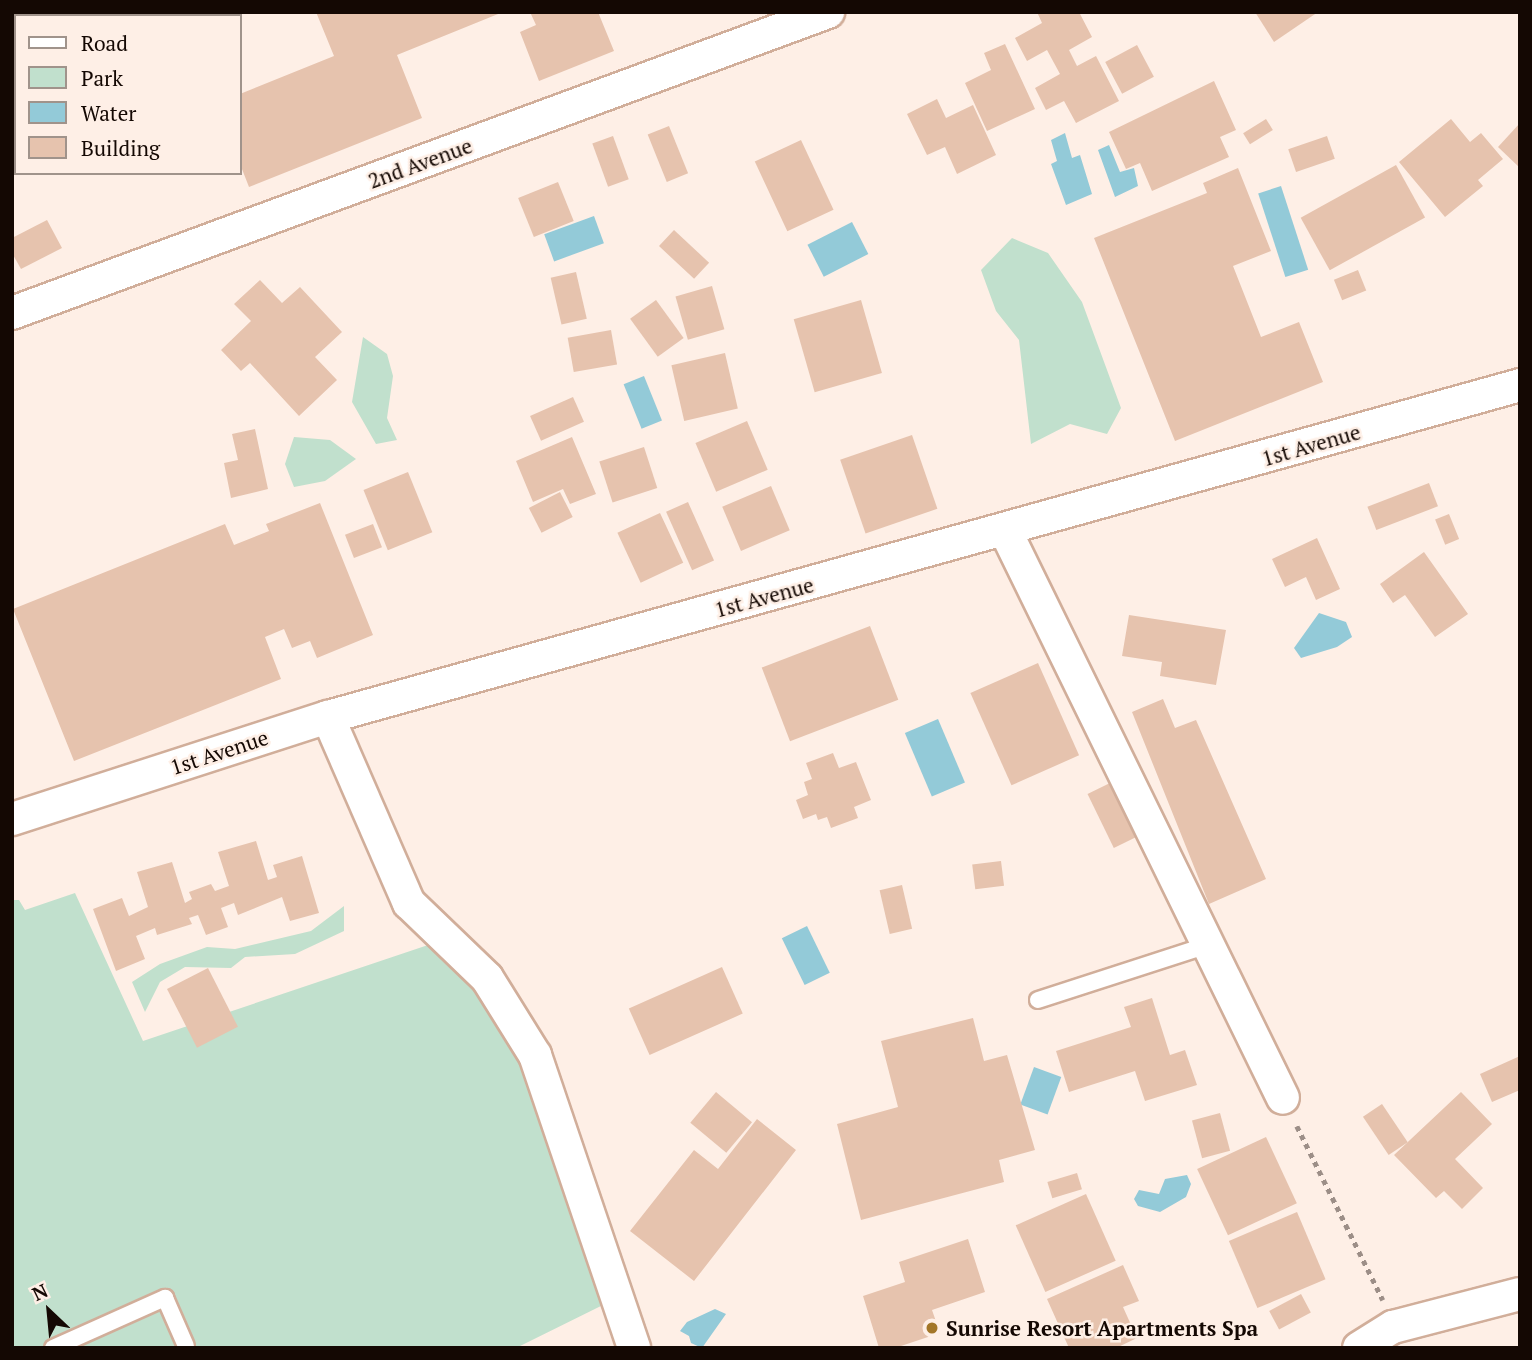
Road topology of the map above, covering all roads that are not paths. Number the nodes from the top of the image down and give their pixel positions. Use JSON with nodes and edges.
{"nodes":[{"id":1,"x":828,"y":12,"type":"edge"},
{"id":2,"x":12,"y":313,"type":"edge"},
{"id":3,"x":1520,"y":385,"type":"edge"},
{"id":4,"x":1005,"y":530,"type":"junction"},
{"id":5,"x":328,"y":717,"type":"junction"},
{"id":6,"x":12,"y":819,"type":"edge"},
{"id":7,"x":1208,"y":945,"type":"junction"},
{"id":8,"x":1038,"y":1000,"type":"dead end"},
{"id":9,"x":1283,"y":1098,"type":"road end"},
{"id":10,"x":1520,"y":1293,"type":"edge"},
{"id":11,"x":186,"y":1346,"type":"edge"},
{"id":12,"x":52,"y":1348,"type":"edge"},
{"id":13,"x":634,"y":1348,"type":"edge"},
{"id":14,"x":1359,"y":1348,"type":"edge"}],
"edges":[{"from":1,"to":2,"type":"street","name":"2nd Avenue"},
{"from":3,"to":4,"type":"street","name":"1st Avenue"},
{"from":4,"to":5,"type":"street","name":"1st Avenue"},
{"from":4,"to":7,"type":"street"},
{"from":5,"to":6,"type":"street","name":"1st Avenue"},
{"from":5,"to":13,"type":"street"},
{"from":7,"to":8,"type":"lane"},
{"from":7,"to":9,"type":"street"},
{"from":10,"to":14,"type":"street"},
{"from":11,"to":12,"type":"lane"}]}
